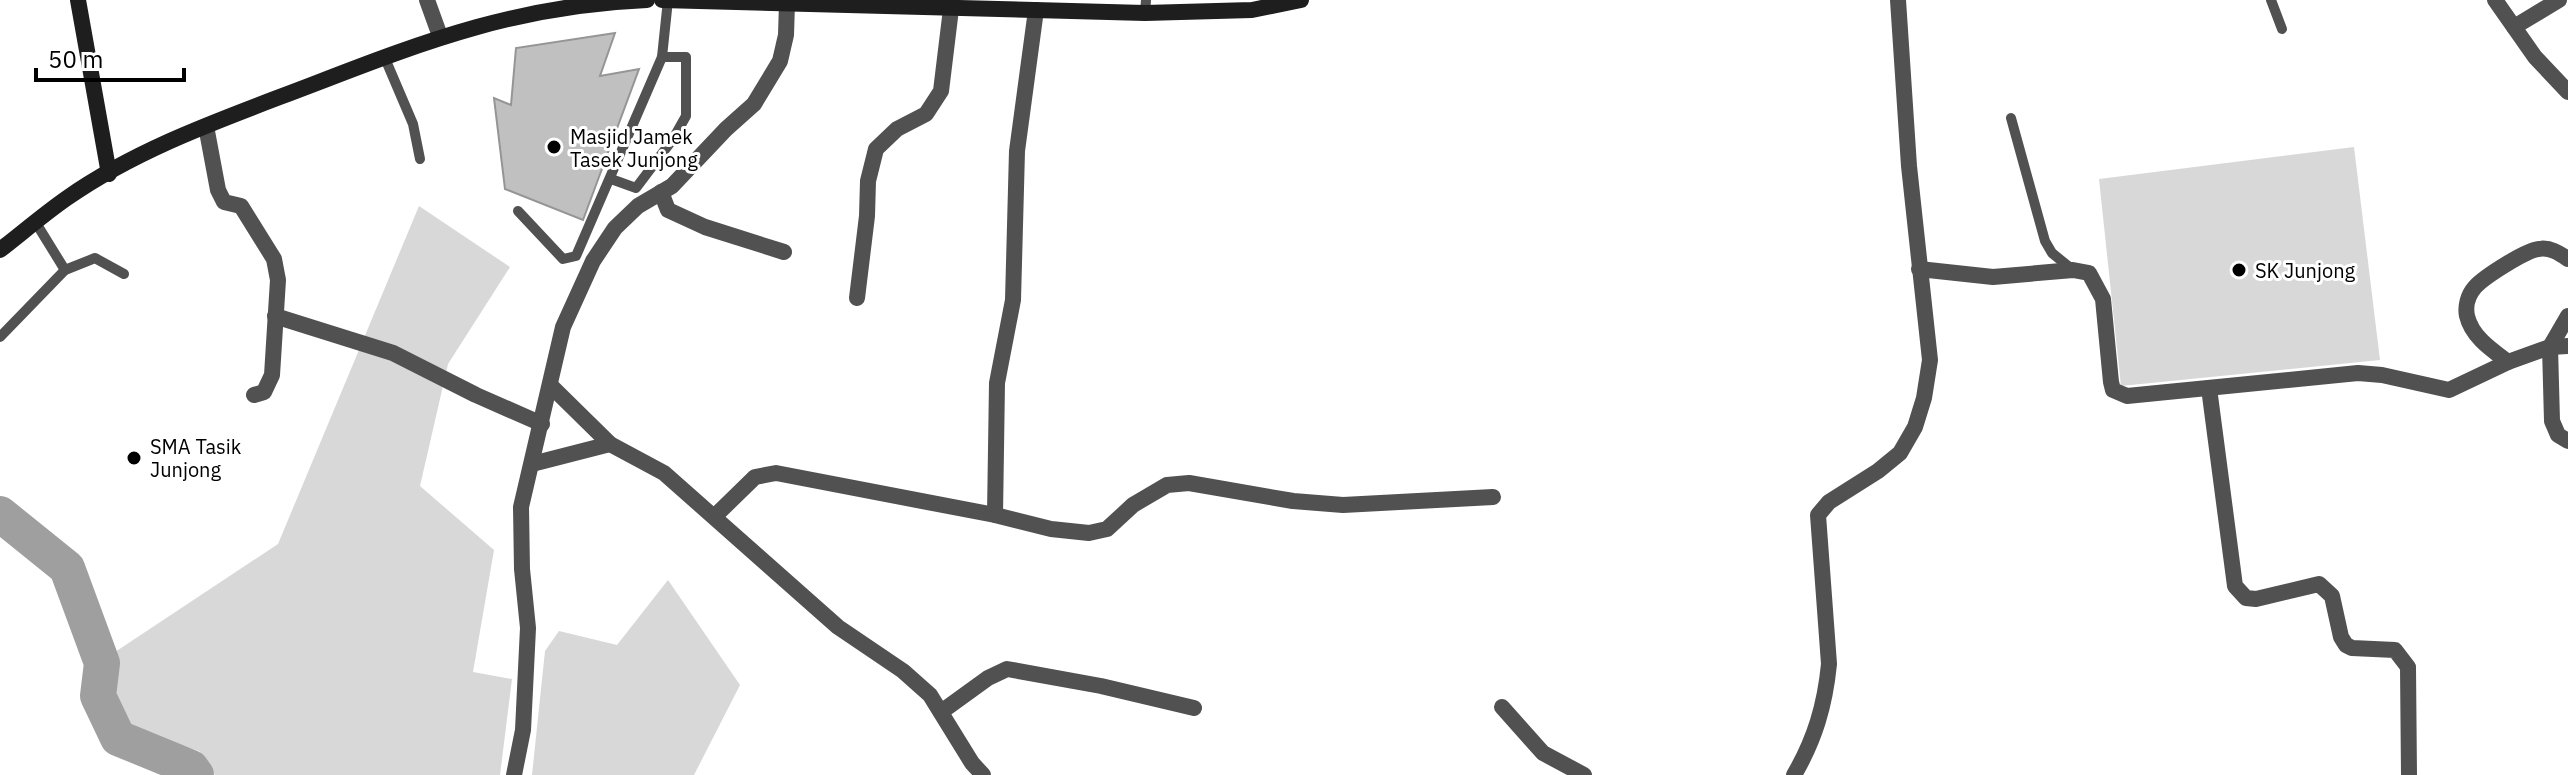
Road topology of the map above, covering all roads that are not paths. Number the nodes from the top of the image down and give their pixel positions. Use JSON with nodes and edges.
{"nodes":[{"id":1,"x":78,"y":0,"type":"edge"},
{"id":2,"x":427,"y":0,"type":"edge"},
{"id":3,"x":647,"y":0,"type":"edge"},
{"id":4,"x":665,"y":0,"type":"edge"},
{"id":5,"x":1301,"y":0,"type":"edge"},
{"id":6,"x":1898,"y":0,"type":"edge"},
{"id":7,"x":2271,"y":0,"type":"edge"},
{"id":8,"x":2495,"y":0,"type":"edge"},
{"id":9,"x":2559,"y":0,"type":"edge"},
{"id":10,"x":578,"y":2,"type":"edge"},
{"id":11,"x":787,"y":3,"type":"junction"},
{"id":12,"x":946,"y":6,"type":"edge"},
{"id":13,"x":1145,"y":6,"type":"edge"},
{"id":14,"x":1036,"y":10,"type":"junction"},
{"id":15,"x":2514,"y":27,"type":"junction"},
{"id":16,"x":2282,"y":29,"type":"dead end"},
{"id":17,"x":440,"y":36,"type":"junction"},
{"id":18,"x":384,"y":56,"type":"junction"},
{"id":19,"x":662,"y":57,"type":"junction"},
{"id":20,"x":2568,"y":92,"type":"edge"},
{"id":21,"x":2011,"y":118,"type":"dead end"},
{"id":22,"x":206,"y":126,"type":"junction"},
{"id":23,"x":420,"y":159,"type":"dead end"},
{"id":24,"x":109,"y":174,"type":"junction"},
{"id":25,"x":611,"y":179,"type":"junction"},
{"id":26,"x":661,"y":192,"type":"junction"},
{"id":27,"x":518,"y":211,"type":"dead end"},
{"id":28,"x":36,"y":223,"type":"junction"},
{"id":29,"x":0,"y":250,"type":"edge"},
{"id":30,"x":784,"y":252,"type":"dead end"},
{"id":31,"x":2568,"y":259,"type":"edge"},
{"id":32,"x":1919,"y":269,"type":"junction"},
{"id":33,"x":65,"y":270,"type":"junction"},
{"id":34,"x":2073,"y":270,"type":"junction"},
{"id":35,"x":124,"y":274,"type":"dead end"},
{"id":36,"x":857,"y":298,"type":"dead end"},
{"id":37,"x":275,"y":316,"type":"junction"},
{"id":38,"x":2568,"y":316,"type":"edge"},
{"id":39,"x":0,"y":337,"type":"edge"},
{"id":40,"x":2568,"y":346,"type":"edge"},
{"id":41,"x":2550,"y":347,"type":"junction"},
{"id":42,"x":2508,"y":362,"type":"junction"},
{"id":43,"x":551,"y":386,"type":"junction"},
{"id":44,"x":2209,"y":388,"type":"junction"},
{"id":45,"x":254,"y":395,"type":"dead end"},
{"id":46,"x":542,"y":424,"type":"junction"},
{"id":47,"x":2568,"y":441,"type":"edge"},
{"id":48,"x":610,"y":444,"type":"junction"},
{"id":49,"x":532,"y":464,"type":"junction"},
{"id":50,"x":1493,"y":497,"type":"dead end"},
{"id":51,"x":995,"y":515,"type":"junction"},
{"id":52,"x":715,"y":516,"type":"junction"},
{"id":53,"x":1502,"y":707,"type":"dead end"},
{"id":54,"x":1194,"y":708,"type":"dead end"},
{"id":55,"x":941,"y":712,"type":"junction"},
{"id":56,"x":514,"y":775,"type":"edge"},
{"id":57,"x":983,"y":775,"type":"edge"},
{"id":58,"x":1584,"y":775,"type":"edge"},
{"id":59,"x":1794,"y":775,"type":"edge"},
{"id":60,"x":2409,"y":775,"type":"edge"}],
"edges":[{"from":1,"to":24,"type":"main road"},
{"from":2,"to":17,"type":"street"},
{"from":3,"to":10,"type":"main road"},
{"from":4,"to":11,"type":"main road"},
{"from":4,"to":19,"type":"lane"},
{"from":5,"to":13,"type":"main road"},
{"from":6,"to":32,"type":"street"},
{"from":7,"to":16,"type":"lane"},
{"from":8,"to":15,"type":"street"},
{"from":9,"to":15,"type":"street"},
{"from":10,"to":17,"type":"main road"},
{"from":11,"to":12,"type":"main road"},
{"from":11,"to":26,"type":"street"},
{"from":12,"to":14,"type":"main road"},
{"from":12,"to":36,"type":"street"},
{"from":13,"to":14,"type":"main road"},
{"from":14,"to":51,"type":"street"},
{"from":15,"to":20,"type":"street"},
{"from":17,"to":18,"type":"main road"},
{"from":18,"to":22,"type":"main road"},
{"from":18,"to":23,"type":"lane"},
{"from":19,"to":25,"type":"lane"},
{"from":19,"to":25,"type":"lane"},
{"from":21,"to":34,"type":"lane"},
{"from":22,"to":24,"type":"main road"},
{"from":22,"to":37,"type":"street"},
{"from":24,"to":28,"type":"main road"},
{"from":25,"to":27,"type":"lane"},
{"from":26,"to":30,"type":"street"},
{"from":26,"to":43,"type":"street"},
{"from":28,"to":29,"type":"main road"},
{"from":28,"to":33,"type":"lane"},
{"from":31,"to":42,"type":"street"},
{"from":32,"to":34,"type":"street"},
{"from":32,"to":59,"type":"street"},
{"from":33,"to":35,"type":"lane"},
{"from":33,"to":39,"type":"lane"},
{"from":34,"to":44,"type":"street"},
{"from":37,"to":45,"type":"street"},
{"from":37,"to":46,"type":"street"},
{"from":38,"to":41,"type":"street"},
{"from":40,"to":41,"type":"street"},
{"from":41,"to":42,"type":"street"},
{"from":41,"to":47,"type":"street"},
{"from":42,"to":44,"type":"street"},
{"from":43,"to":46,"type":"street"},
{"from":43,"to":48,"type":"street"},
{"from":44,"to":60,"type":"street"},
{"from":46,"to":49,"type":"street"},
{"from":48,"to":49,"type":"street"},
{"from":48,"to":52,"type":"street"},
{"from":49,"to":56,"type":"street"},
{"from":50,"to":51,"type":"street"},
{"from":51,"to":52,"type":"street"},
{"from":52,"to":55,"type":"street"},
{"from":53,"to":58,"type":"street"},
{"from":54,"to":55,"type":"street"},
{"from":55,"to":57,"type":"street"}]}
